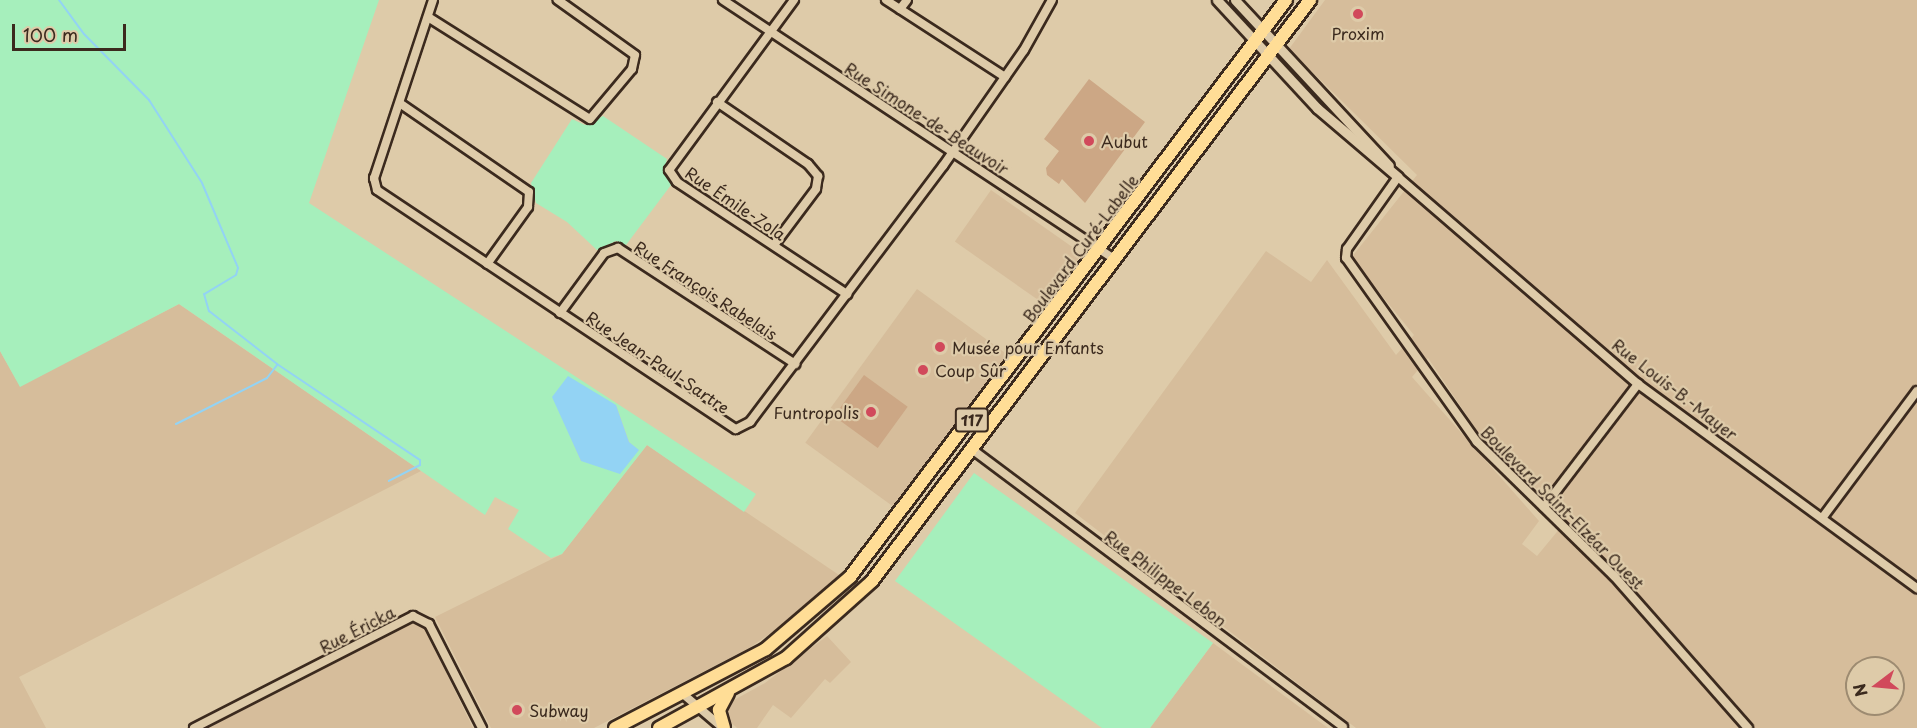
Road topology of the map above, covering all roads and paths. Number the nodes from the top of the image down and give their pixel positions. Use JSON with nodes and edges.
{"nodes":[{"id":1,"x":433,"y":0,"type":"edge"},
{"id":2,"x":558,"y":0,"type":"edge"},
{"id":3,"x":723,"y":0,"type":"edge"},
{"id":4,"x":794,"y":0,"type":"edge"},
{"id":5,"x":886,"y":0,"type":"edge"},
{"id":6,"x":907,"y":0,"type":"edge"},
{"id":7,"x":1052,"y":0,"type":"edge"},
{"id":8,"x":1218,"y":0,"type":"edge"},
{"id":9,"x":1235,"y":0,"type":"edge"},
{"id":10,"x":1286,"y":0,"type":"edge"},
{"id":11,"x":1310,"y":0,"type":"edge"},
{"id":12,"x":900,"y":9,"type":"junction"},
{"id":13,"x":428,"y":17,"type":"junction"},
{"id":14,"x":770,"y":31,"type":"junction"},
{"id":15,"x":1263,"y":31,"type":"junction"},
{"id":16,"x":1254,"y":42,"type":"junction"},
{"id":17,"x":1276,"y":46,"type":"junction"},
{"id":18,"x":1268,"y":57,"type":"junction"},
{"id":19,"x":1005,"y":77,"type":"junction"},
{"id":20,"x":717,"y":102,"type":"junction"},
{"id":21,"x":400,"y":104,"type":"junction"},
{"id":22,"x":953,"y":152,"type":"junction"},
{"id":23,"x":1398,"y":177,"type":"junction"},
{"id":24,"x":774,"y":245,"type":"junction"},
{"id":25,"x":1100,"y":249,"type":"junction"},
{"id":26,"x":1116,"y":260,"type":"junction"},
{"id":27,"x":487,"y":264,"type":"junction"},
{"id":28,"x":847,"y":294,"type":"junction"},
{"id":29,"x":560,"y":313,"type":"junction"},
{"id":30,"x":795,"y":364,"type":"junction"},
{"id":31,"x":1638,"y":384,"type":"junction"},
{"id":32,"x":1917,"y":391,"type":"edge"},
{"id":33,"x":973,"y":450,"type":"junction"},
{"id":34,"x":1544,"y":507,"type":"junction"},
{"id":35,"x":1823,"y":518,"type":"junction"},
{"id":36,"x":1917,"y":588,"type":"edge"},
{"id":37,"x":729,"y":692,"type":"junction"},
{"id":38,"x":683,"y":694,"type":"junction"},
{"id":39,"x":698,"y":708,"type":"junction"},
{"id":40,"x":1343,"y":727,"type":"edge"},
{"id":41,"x":194,"y":728,"type":"edge"},
{"id":42,"x":482,"y":728,"type":"edge"},
{"id":43,"x":615,"y":728,"type":"edge"},
{"id":44,"x":658,"y":728,"type":"edge"},
{"id":45,"x":724,"y":728,"type":"edge"},
{"id":46,"x":1748,"y":728,"type":"edge"}],
"edges":[{"from":1,"to":13,"type":"street","name":"Rue Jean-Paul-Sartre"},
{"from":2,"to":13,"type":"street"},
{"from":3,"to":14,"type":"street","name":"Rue Simone-de-Beauvoir"},
{"from":4,"to":14,"type":"street","name":"Rue Émile-Zola"},
{"from":5,"to":12,"type":"street"},
{"from":6,"to":12,"type":"street"},
{"from":7,"to":19,"type":"street","name":"Rue Jean-Paul-Sartre"},
{"from":8,"to":16,"type":"street"},
{"from":9,"to":15,"type":"street"},
{"from":10,"to":15,"type":"main road","name":"Boulevard Curé-Labelle","number":"117"},
{"from":11,"to":17,"type":"main road","number":"117"},
{"from":12,"to":19,"type":"street"},
{"from":13,"to":21,"type":"street","name":"Rue Jean-Paul-Sartre"},
{"from":14,"to":20,"type":"street","name":"Rue Émile-Zola"},
{"from":14,"to":22,"type":"street","name":"Rue Simone-de-Beauvoir"},
{"from":15,"to":16,"type":"main road","name":"Boulevard Curé-Labelle","number":"117"},
{"from":15,"to":17,"type":"street"},
{"from":16,"to":18,"type":"street"},
{"from":16,"to":25,"type":"main road","name":"Boulevard Curé-Labelle","number":"117"},
{"from":17,"to":18,"type":"main road","number":"117"},
{"from":17,"to":23,"type":"street","name":"Rue Louis-B.-Mayer"},
{"from":18,"to":23,"type":"street","name":"Rue Louis-B.-Mayer"},
{"from":18,"to":26,"type":"main road","number":"117"},
{"from":19,"to":22,"type":"street","name":"Rue Jean-Paul-Sartre"},
{"from":20,"to":24,"type":"street"},
{"from":20,"to":24,"type":"street","name":"Rue Émile-Zola"},
{"from":21,"to":27,"type":"street","name":"Rue Jean-Paul-Sartre"},
{"from":21,"to":27,"type":"street"},
{"from":22,"to":25,"type":"street","name":"Rue Simone-de-Beauvoir"},
{"from":22,"to":28,"type":"street","name":"Rue Jean-Paul-Sartre"},
{"from":23,"to":31,"type":"street","name":"Rue Louis-B.-Mayer"},
{"from":23,"to":34,"type":"street","name":"Boulevard Saint-Elzéar Ouest"},
{"from":24,"to":28,"type":"street","name":"Rue Émile-Zola"},
{"from":25,"to":26,"type":"street","name":"Rue Simone-de-Beauvoir"},
{"from":25,"to":38,"type":"main road","name":"Boulevard Curé-Labelle","number":"117"},
{"from":26,"to":33,"type":"main road","number":"117"},
{"from":27,"to":29,"type":"street","name":"Rue Jean-Paul-Sartre"},
{"from":28,"to":30,"type":"street","name":"Rue Jean-Paul-Sartre"},
{"from":29,"to":30,"type":"street","name":"Rue Jean-Paul-Sartre"},
{"from":29,"to":30,"type":"street","name":"Rue François Rabelais"},
{"from":31,"to":34,"type":"street"},
{"from":31,"to":35,"type":"street","name":"Rue Louis-B.-Mayer"},
{"from":32,"to":35,"type":"street"},
{"from":33,"to":37,"type":"main road","number":"117"},
{"from":33,"to":40,"type":"street","name":"Rue Philippe-Lebon"},
{"from":34,"to":46,"type":"street","name":"Boulevard Saint-Elzéar Ouest"},
{"from":35,"to":36,"type":"street","name":"Rue Louis-B.-Mayer"},
{"from":37,"to":39,"type":"main road","number":"117"},
{"from":37,"to":45,"type":"main road"},
{"from":38,"to":39,"type":"street"},
{"from":38,"to":43,"type":"main road","name":"Boulevard Curé-Labelle","number":"117"},
{"from":39,"to":44,"type":"main road","number":"117"},
{"from":39,"to":45,"type":"street"},
{"from":41,"to":42,"type":"street","name":"Rue Éricka"}]}
